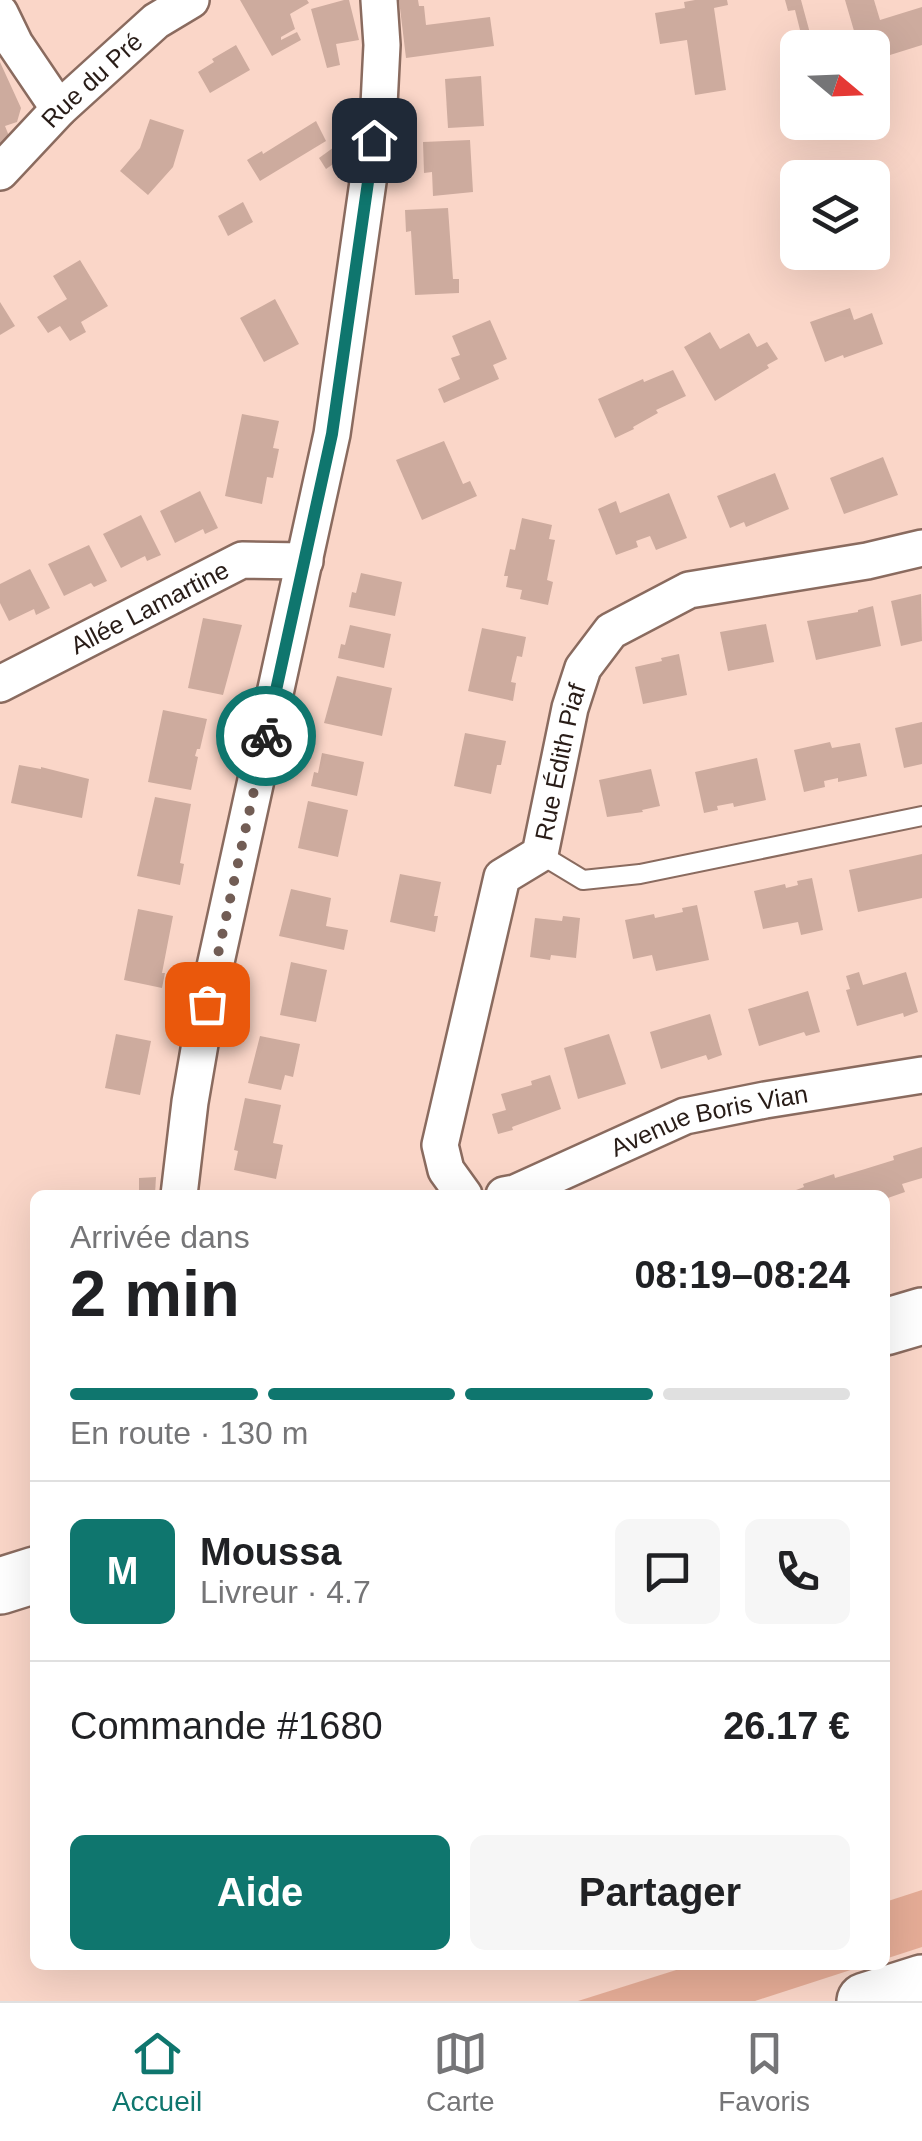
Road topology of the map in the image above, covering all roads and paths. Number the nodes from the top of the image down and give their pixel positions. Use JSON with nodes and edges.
{"nodes":[{"id":1,"x":191,"y":0,"type":"edge"},
{"id":2,"x":379,"y":0,"type":"edge"},
{"id":3,"x":0,"y":13,"type":"edge"},
{"id":4,"x":59,"y":110,"type":"junction"},
{"id":5,"x":0,"y":172,"type":"edge"},
{"id":6,"x":922,"y":548,"type":"edge"},
{"id":7,"x":305,"y":561,"type":"junction"},
{"id":8,"x":0,"y":684,"type":"edge"},
{"id":9,"x":922,"y":816,"type":"edge"},
{"id":10,"x":540,"y":854,"type":"junction"},
{"id":11,"x":922,"y":1075,"type":"edge"},
{"id":12,"x":179,"y":1190,"type":"edge"},
{"id":13,"x":460,"y":1190,"type":"edge"},
{"id":14,"x":522,"y":1190,"type":"edge"},
{"id":15,"x":922,"y":1316,"type":"edge"},
{"id":16,"x":890,"y":1325,"type":"edge"},
{"id":17,"x":30,"y":1577,"type":"edge"},
{"id":18,"x":0,"y":1586,"type":"edge"},
{"id":19,"x":922,"y":1983,"type":"edge"},
{"id":20,"x":865,"y":2001,"type":"edge"}],
"edges":[{"from":1,"to":4,"type":"street","name":"Rue du Pré"},
{"from":2,"to":7,"type":"street"},
{"from":3,"to":4,"type":"street"},
{"from":4,"to":5,"type":"street","name":"Rue du Pré"},
{"from":6,"to":10,"type":"street","name":"Rue Édith Piaf"},
{"from":7,"to":8,"type":"street","name":"Allée Lamartine"},
{"from":7,"to":12,"type":"street"},
{"from":9,"to":10,"type":"lane"},
{"from":10,"to":13,"type":"street","name":"Rue Édith Piaf"},
{"from":11,"to":14,"type":"street","name":"Avenue Boris Vian"},
{"from":15,"to":16,"type":"main road"},
{"from":17,"to":18,"type":"main road"},
{"from":19,"to":20,"type":"main road"}]}
